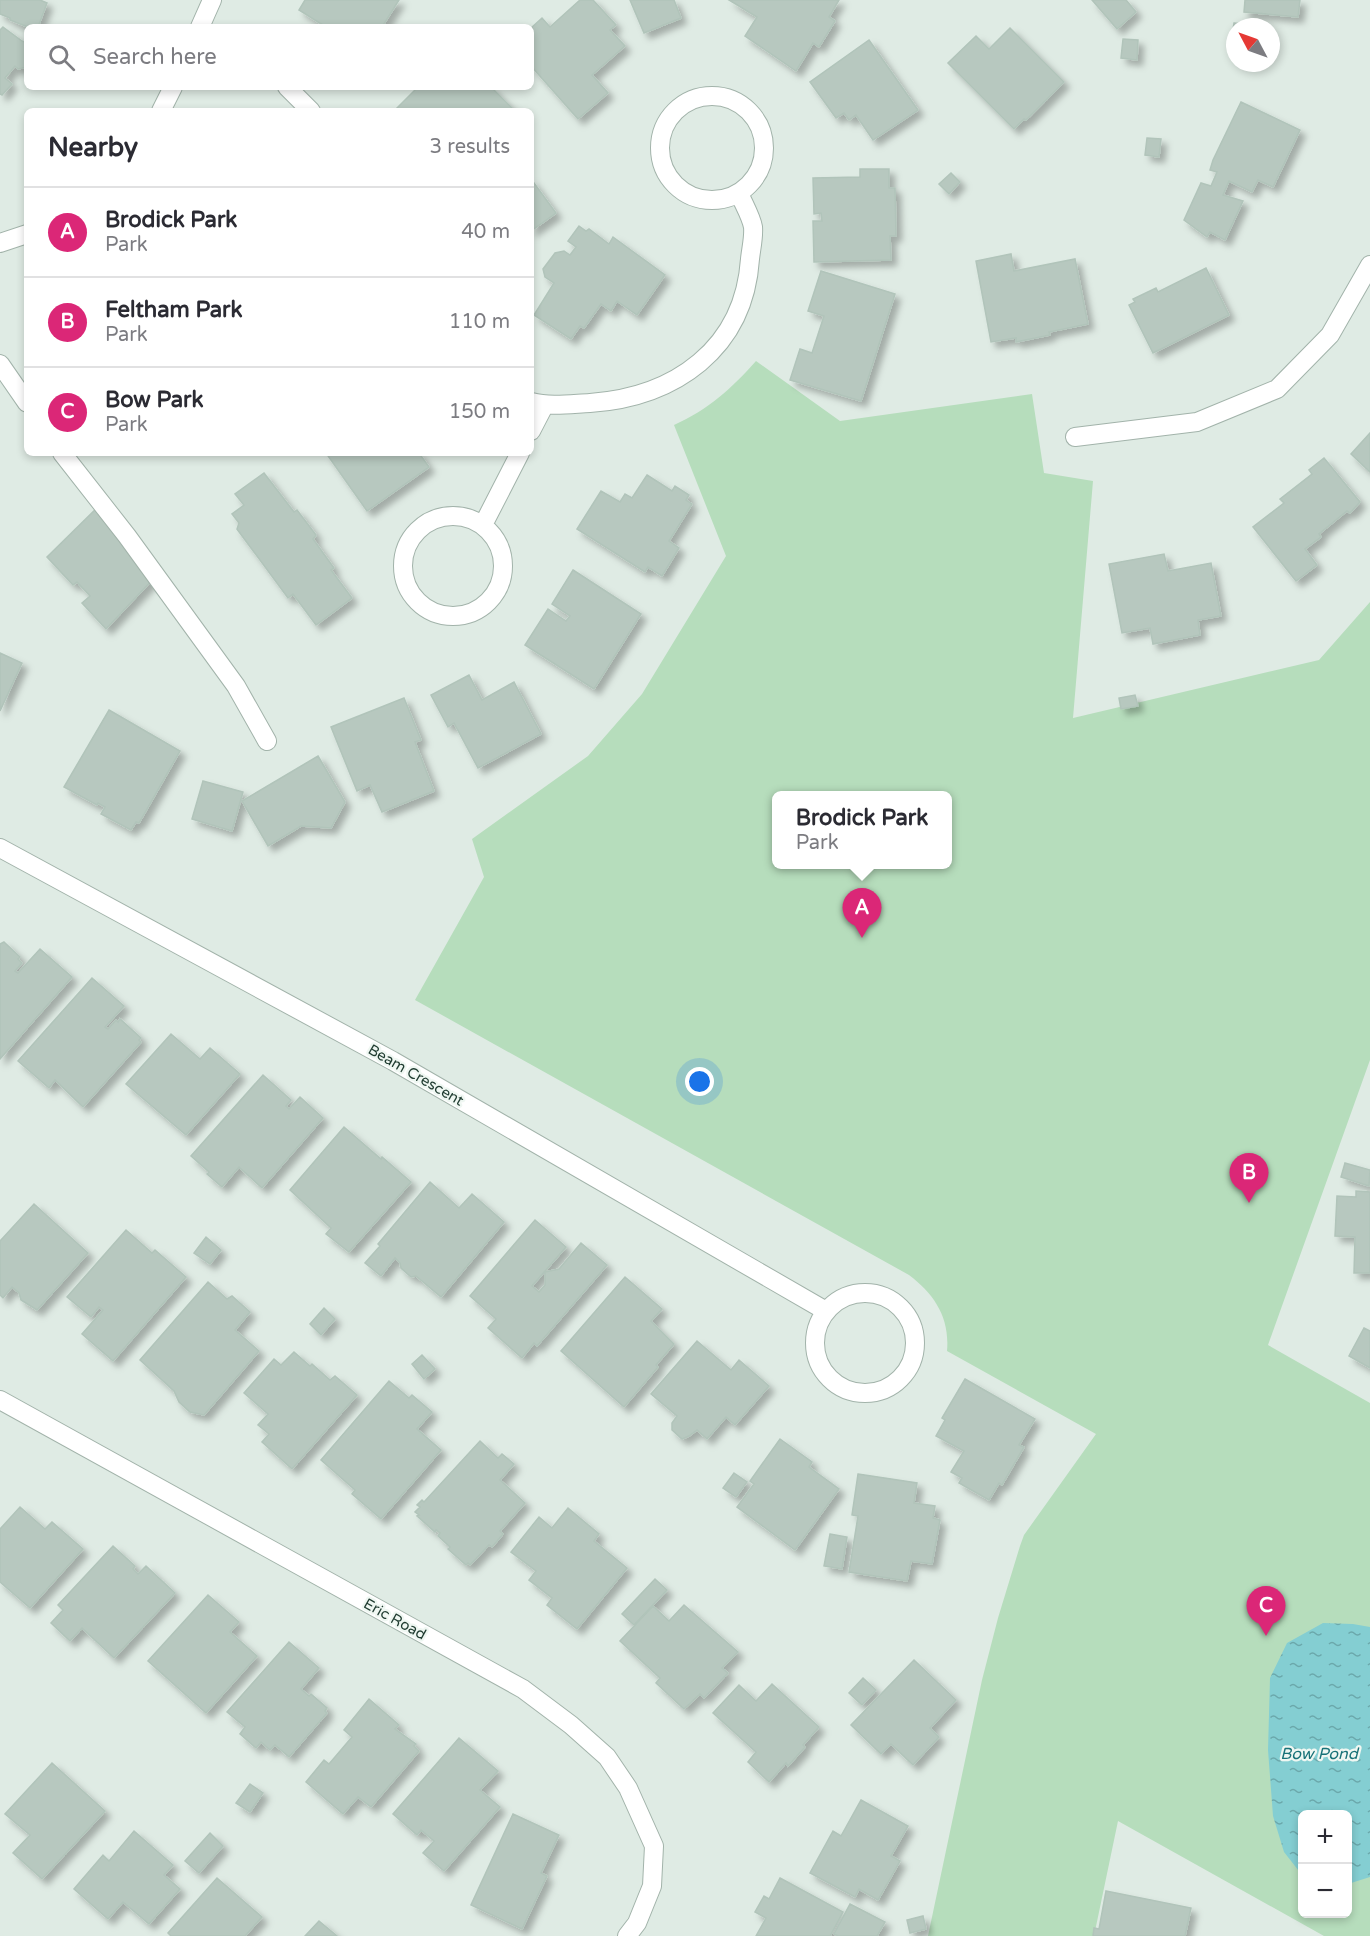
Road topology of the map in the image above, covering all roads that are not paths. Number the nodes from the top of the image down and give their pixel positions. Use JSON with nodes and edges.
{"nodes":[{"id":1,"x":212,"y":0,"type":"edge"},
{"id":2,"x":202,"y":24,"type":"edge"},
{"id":3,"x":171,"y":90,"type":"edge"},
{"id":4,"x":290,"y":90,"type":"edge"},
{"id":5,"x":162,"y":108,"type":"edge"},
{"id":6,"x":308,"y":108,"type":"edge"},
{"id":7,"x":739,"y":193,"type":"junction"},
{"id":8,"x":24,"y":235,"type":"edge"},
{"id":9,"x":0,"y":243,"type":"edge"},
{"id":10,"x":1370,"y":265,"type":"edge"},
{"id":11,"x":0,"y":364,"type":"edge"},
{"id":12,"x":24,"y":399,"type":"edge"},
{"id":13,"x":538,"y":404,"type":"edge"},
{"id":14,"x":534,"y":419,"type":"edge"},
{"id":15,"x":1075,"y":437,"type":"dead end"},
{"id":16,"x":64,"y":456,"type":"edge"},
{"id":17,"x":518,"y":456,"type":"edge"},
{"id":18,"x":483,"y":525,"type":"junction"},
{"id":19,"x":267,"y":741,"type":"dead end"},
{"id":20,"x":0,"y":848,"type":"edge"},
{"id":21,"x":826,"y":1311,"type":"junction"},
{"id":22,"x":0,"y":1400,"type":"edge"},
{"id":23,"x":627,"y":1936,"type":"edge"}],
"edges":[{"from":1,"to":2,"type":"street"},
{"from":3,"to":5,"type":"street"},
{"from":4,"to":6,"type":"street"},
{"from":7,"to":7,"type":"street"},
{"from":7,"to":13,"type":"street"},
{"from":8,"to":9,"type":"street"},
{"from":10,"to":15,"type":"street"},
{"from":11,"to":12,"type":"street"},
{"from":13,"to":14,"type":"street"},
{"from":16,"to":19,"type":"street"},
{"from":17,"to":18,"type":"street"},
{"from":18,"to":18,"type":"street"},
{"from":20,"to":21,"type":"street","name":"Beam Crescent"},
{"from":21,"to":21,"type":"street"},
{"from":22,"to":23,"type":"street","name":"Eric Road"}]}
